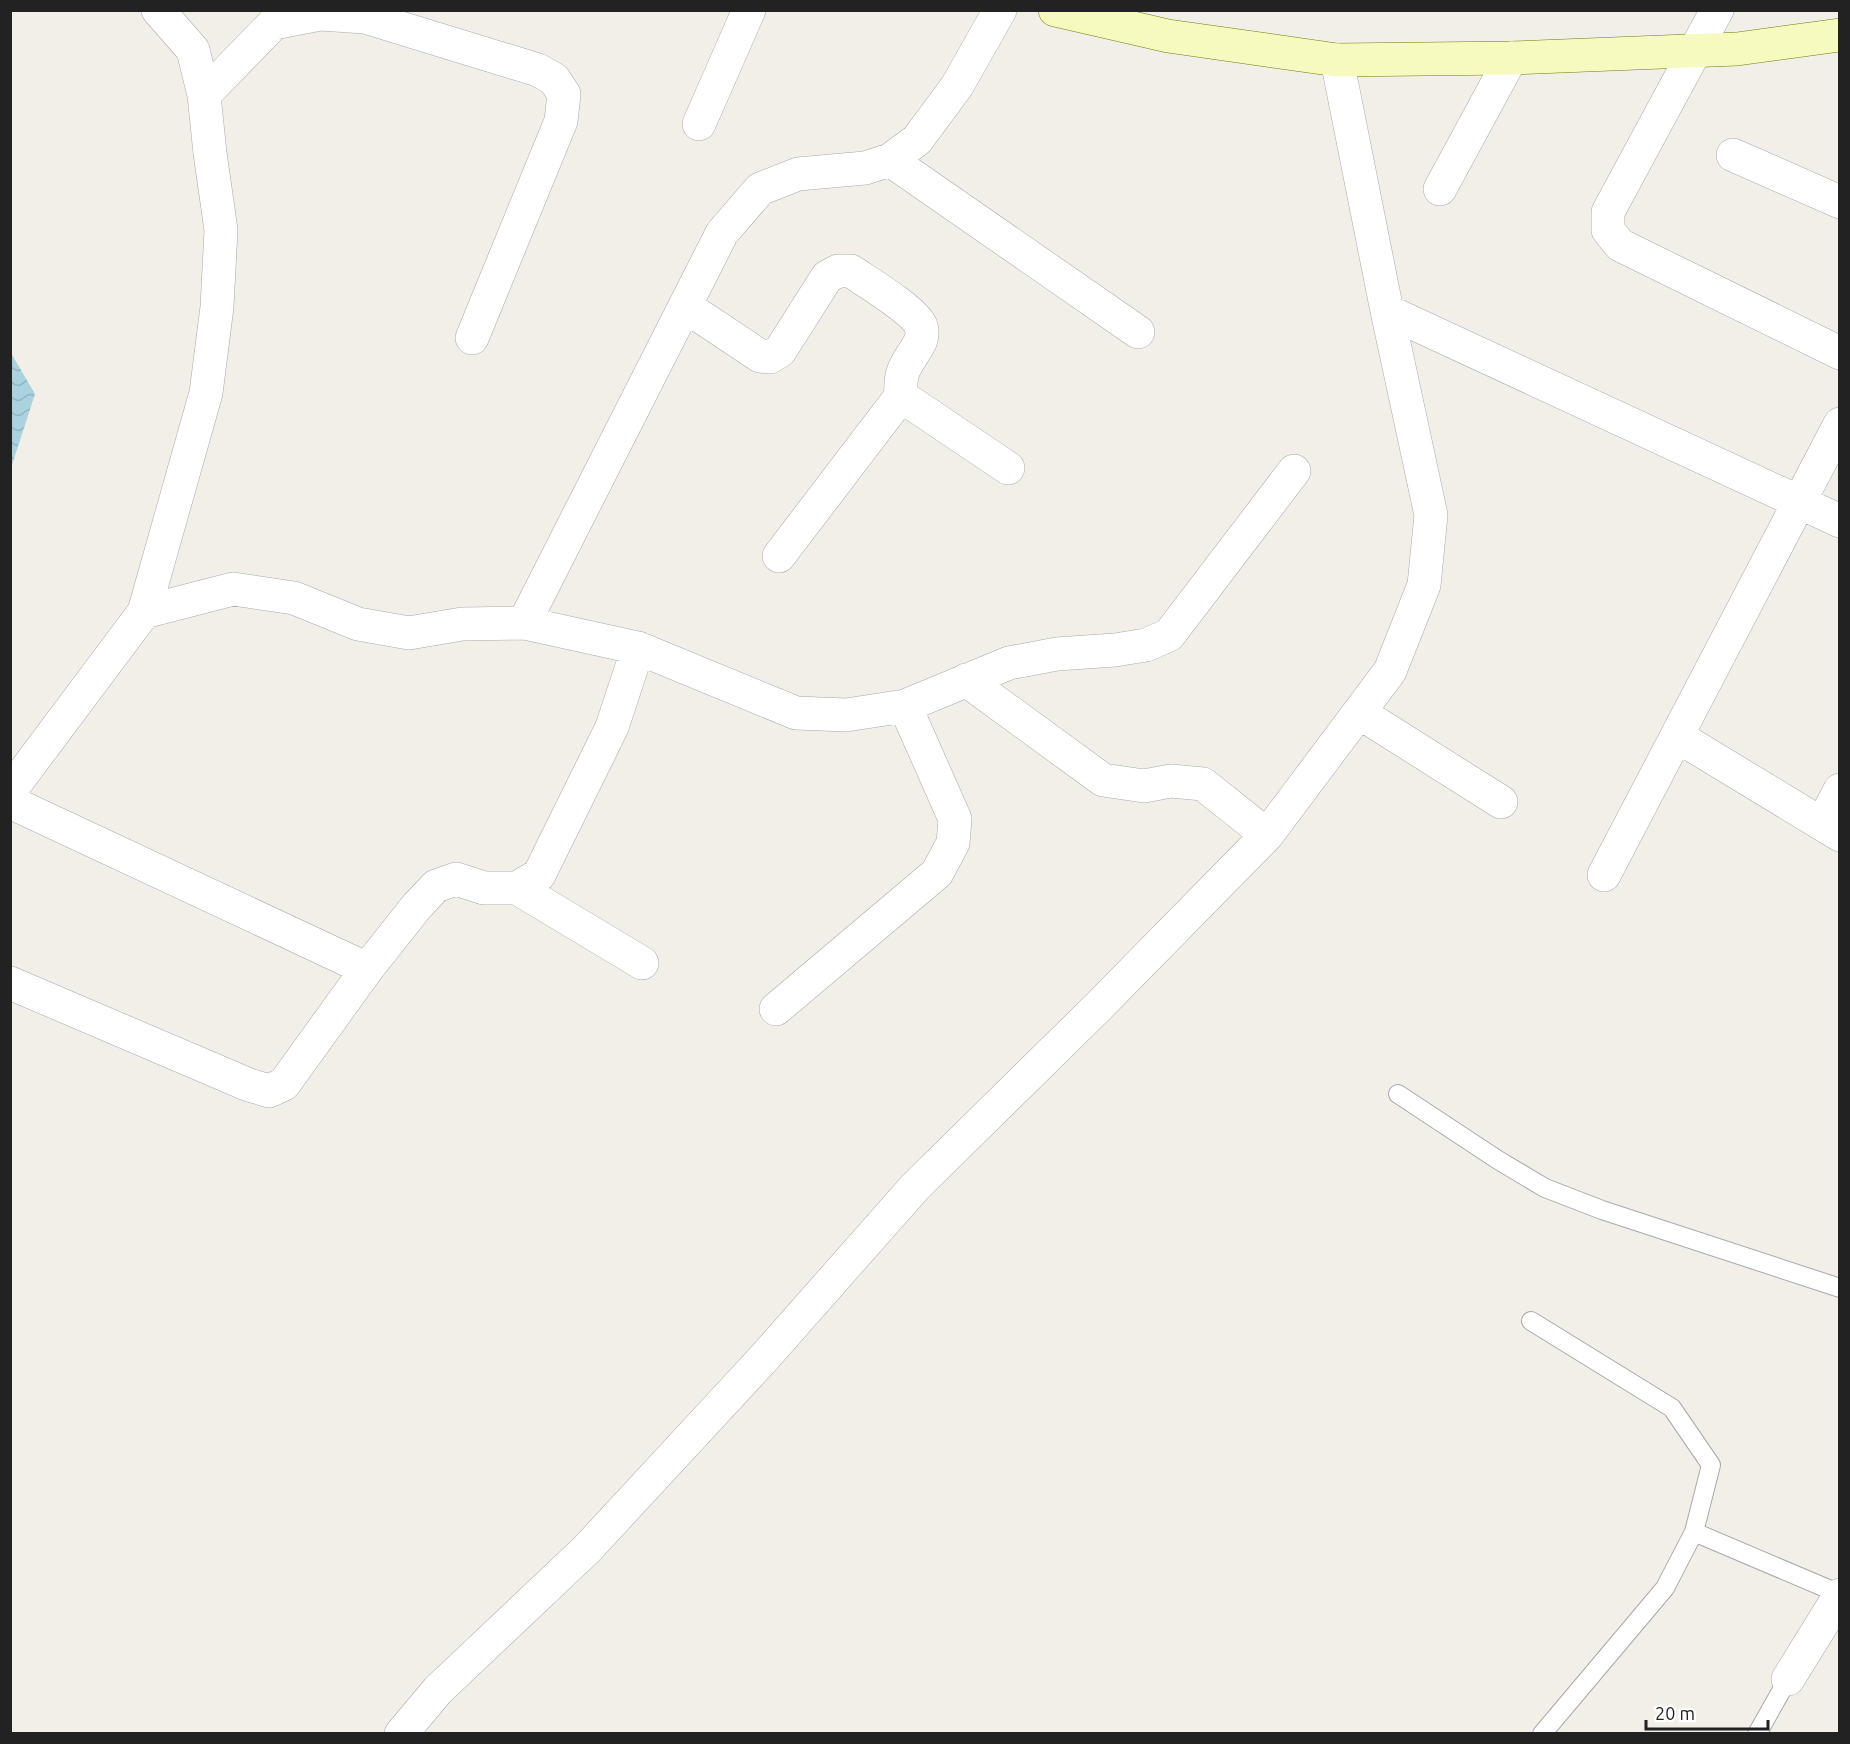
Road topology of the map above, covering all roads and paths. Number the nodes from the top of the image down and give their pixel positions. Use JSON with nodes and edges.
{"nodes":[{"id":1,"x":158,"y":10,"type":"edge"},
{"id":2,"x":749,"y":10,"type":"edge"},
{"id":3,"x":1000,"y":10,"type":"edge"},
{"id":4,"x":1055,"y":10,"type":"edge"},
{"id":5,"x":1717,"y":10,"type":"edge"},
{"id":6,"x":1839,"y":35,"type":"edge"},
{"id":7,"x":1695,"y":51,"type":"junction"},
{"id":8,"x":1511,"y":58,"type":"junction"},
{"id":9,"x":1337,"y":60,"type":"junction"},
{"id":10,"x":204,"y":95,"type":"junction"},
{"id":11,"x":699,"y":124,"type":"dead end"},
{"id":12,"x":1733,"y":154,"type":"dead end"},
{"id":13,"x":890,"y":160,"type":"junction"},
{"id":14,"x":1440,"y":189,"type":"dead end"},
{"id":15,"x":1839,"y":202,"type":"edge"},
{"id":16,"x":685,"y":306,"type":"junction"},
{"id":17,"x":1387,"y":311,"type":"junction"},
{"id":18,"x":1138,"y":332,"type":"dead end"},
{"id":19,"x":472,"y":338,"type":"dead end"},
{"id":20,"x":1839,"y":353,"type":"edge"},
{"id":21,"x":902,"y":396,"type":"junction"},
{"id":22,"x":1839,"y":424,"type":"edge"},
{"id":23,"x":1008,"y":468,"type":"dead end"},
{"id":24,"x":1294,"y":471,"type":"dead end"},
{"id":25,"x":1798,"y":502,"type":"junction"},
{"id":26,"x":1839,"y":521,"type":"edge"},
{"id":27,"x":779,"y":556,"type":"dead end"},
{"id":28,"x":144,"y":612,"type":"junction"},
{"id":29,"x":524,"y":623,"type":"junction"},
{"id":30,"x":638,"y":648,"type":"junction"},
{"id":31,"x":966,"y":680,"type":"junction"},
{"id":32,"x":905,"y":706,"type":"junction"},
{"id":33,"x":1360,"y":713,"type":"junction"},
{"id":34,"x":1677,"y":736,"type":"junction"},
{"id":35,"x":1839,"y":790,"type":"edge"},
{"id":36,"x":10,"y":791,"type":"edge"},
{"id":37,"x":10,"y":802,"type":"edge"},
{"id":38,"x":1501,"y":802,"type":"dead end"},
{"id":39,"x":1831,"y":829,"type":"edge"},
{"id":40,"x":1267,"y":835,"type":"junction"},
{"id":41,"x":1604,"y":875,"type":"dead end"},
{"id":42,"x":517,"y":888,"type":"junction"},
{"id":43,"x":642,"y":963,"type":"dead end"},
{"id":44,"x":367,"y":969,"type":"junction"},
{"id":45,"x":10,"y":983,"type":"edge"},
{"id":46,"x":776,"y":1009,"type":"dead end"},
{"id":47,"x":1398,"y":1094,"type":"dead end"},
{"id":48,"x":1839,"y":1288,"type":"edge"},
{"id":49,"x":1530,"y":1321,"type":"dead end"},
{"id":50,"x":1694,"y":1532,"type":"junction"},
{"id":51,"x":1839,"y":1594,"type":"edge"},
{"id":52,"x":1788,"y":1679,"type":"joint"},
{"id":53,"x":401,"y":1734,"type":"edge"},
{"id":54,"x":1542,"y":1734,"type":"edge"},
{"id":55,"x":1757,"y":1734,"type":"edge"}],
"edges":[{"from":1,"to":10,"type":"street"},
{"from":2,"to":11,"type":"street"},
{"from":3,"to":13,"type":"street"},
{"from":4,"to":9,"type":"street"},
{"from":5,"to":7,"type":"street"},
{"from":6,"to":7,"type":"street"},
{"from":7,"to":8,"type":"street"},
{"from":7,"to":20,"type":"street"},
{"from":8,"to":9,"type":"street"},
{"from":8,"to":14,"type":"street"},
{"from":9,"to":17,"type":"street"},
{"from":10,"to":19,"type":"street"},
{"from":10,"to":28,"type":"street"},
{"from":12,"to":15,"type":"street"},
{"from":13,"to":16,"type":"street"},
{"from":13,"to":18,"type":"street"},
{"from":16,"to":21,"type":"street"},
{"from":16,"to":29,"type":"street"},
{"from":17,"to":25,"type":"street"},
{"from":17,"to":33,"type":"street"},
{"from":21,"to":23,"type":"street"},
{"from":21,"to":27,"type":"street"},
{"from":22,"to":25,"type":"street"},
{"from":24,"to":31,"type":"street"},
{"from":25,"to":26,"type":"street"},
{"from":25,"to":34,"type":"street"},
{"from":28,"to":29,"type":"street"},
{"from":28,"to":36,"type":"street"},
{"from":29,"to":30,"type":"street"},
{"from":30,"to":32,"type":"street"},
{"from":30,"to":42,"type":"street"},
{"from":31,"to":32,"type":"street"},
{"from":31,"to":40,"type":"street"},
{"from":32,"to":46,"type":"street"},
{"from":33,"to":38,"type":"street"},
{"from":33,"to":40,"type":"street"},
{"from":34,"to":39,"type":"street"},
{"from":34,"to":41,"type":"street"},
{"from":35,"to":39,"type":"street"},
{"from":37,"to":44,"type":"street"},
{"from":40,"to":53,"type":"street"},
{"from":42,"to":43,"type":"street"},
{"from":42,"to":44,"type":"street"},
{"from":44,"to":45,"type":"street"},
{"from":47,"to":48,"type":"lane"},
{"from":49,"to":50,"type":"lane"},
{"from":50,"to":51,"type":"lane"},
{"from":50,"to":54,"type":"lane"},
{"from":51,"to":52,"type":"street"},
{"from":52,"to":55,"type":"lane"}]}
